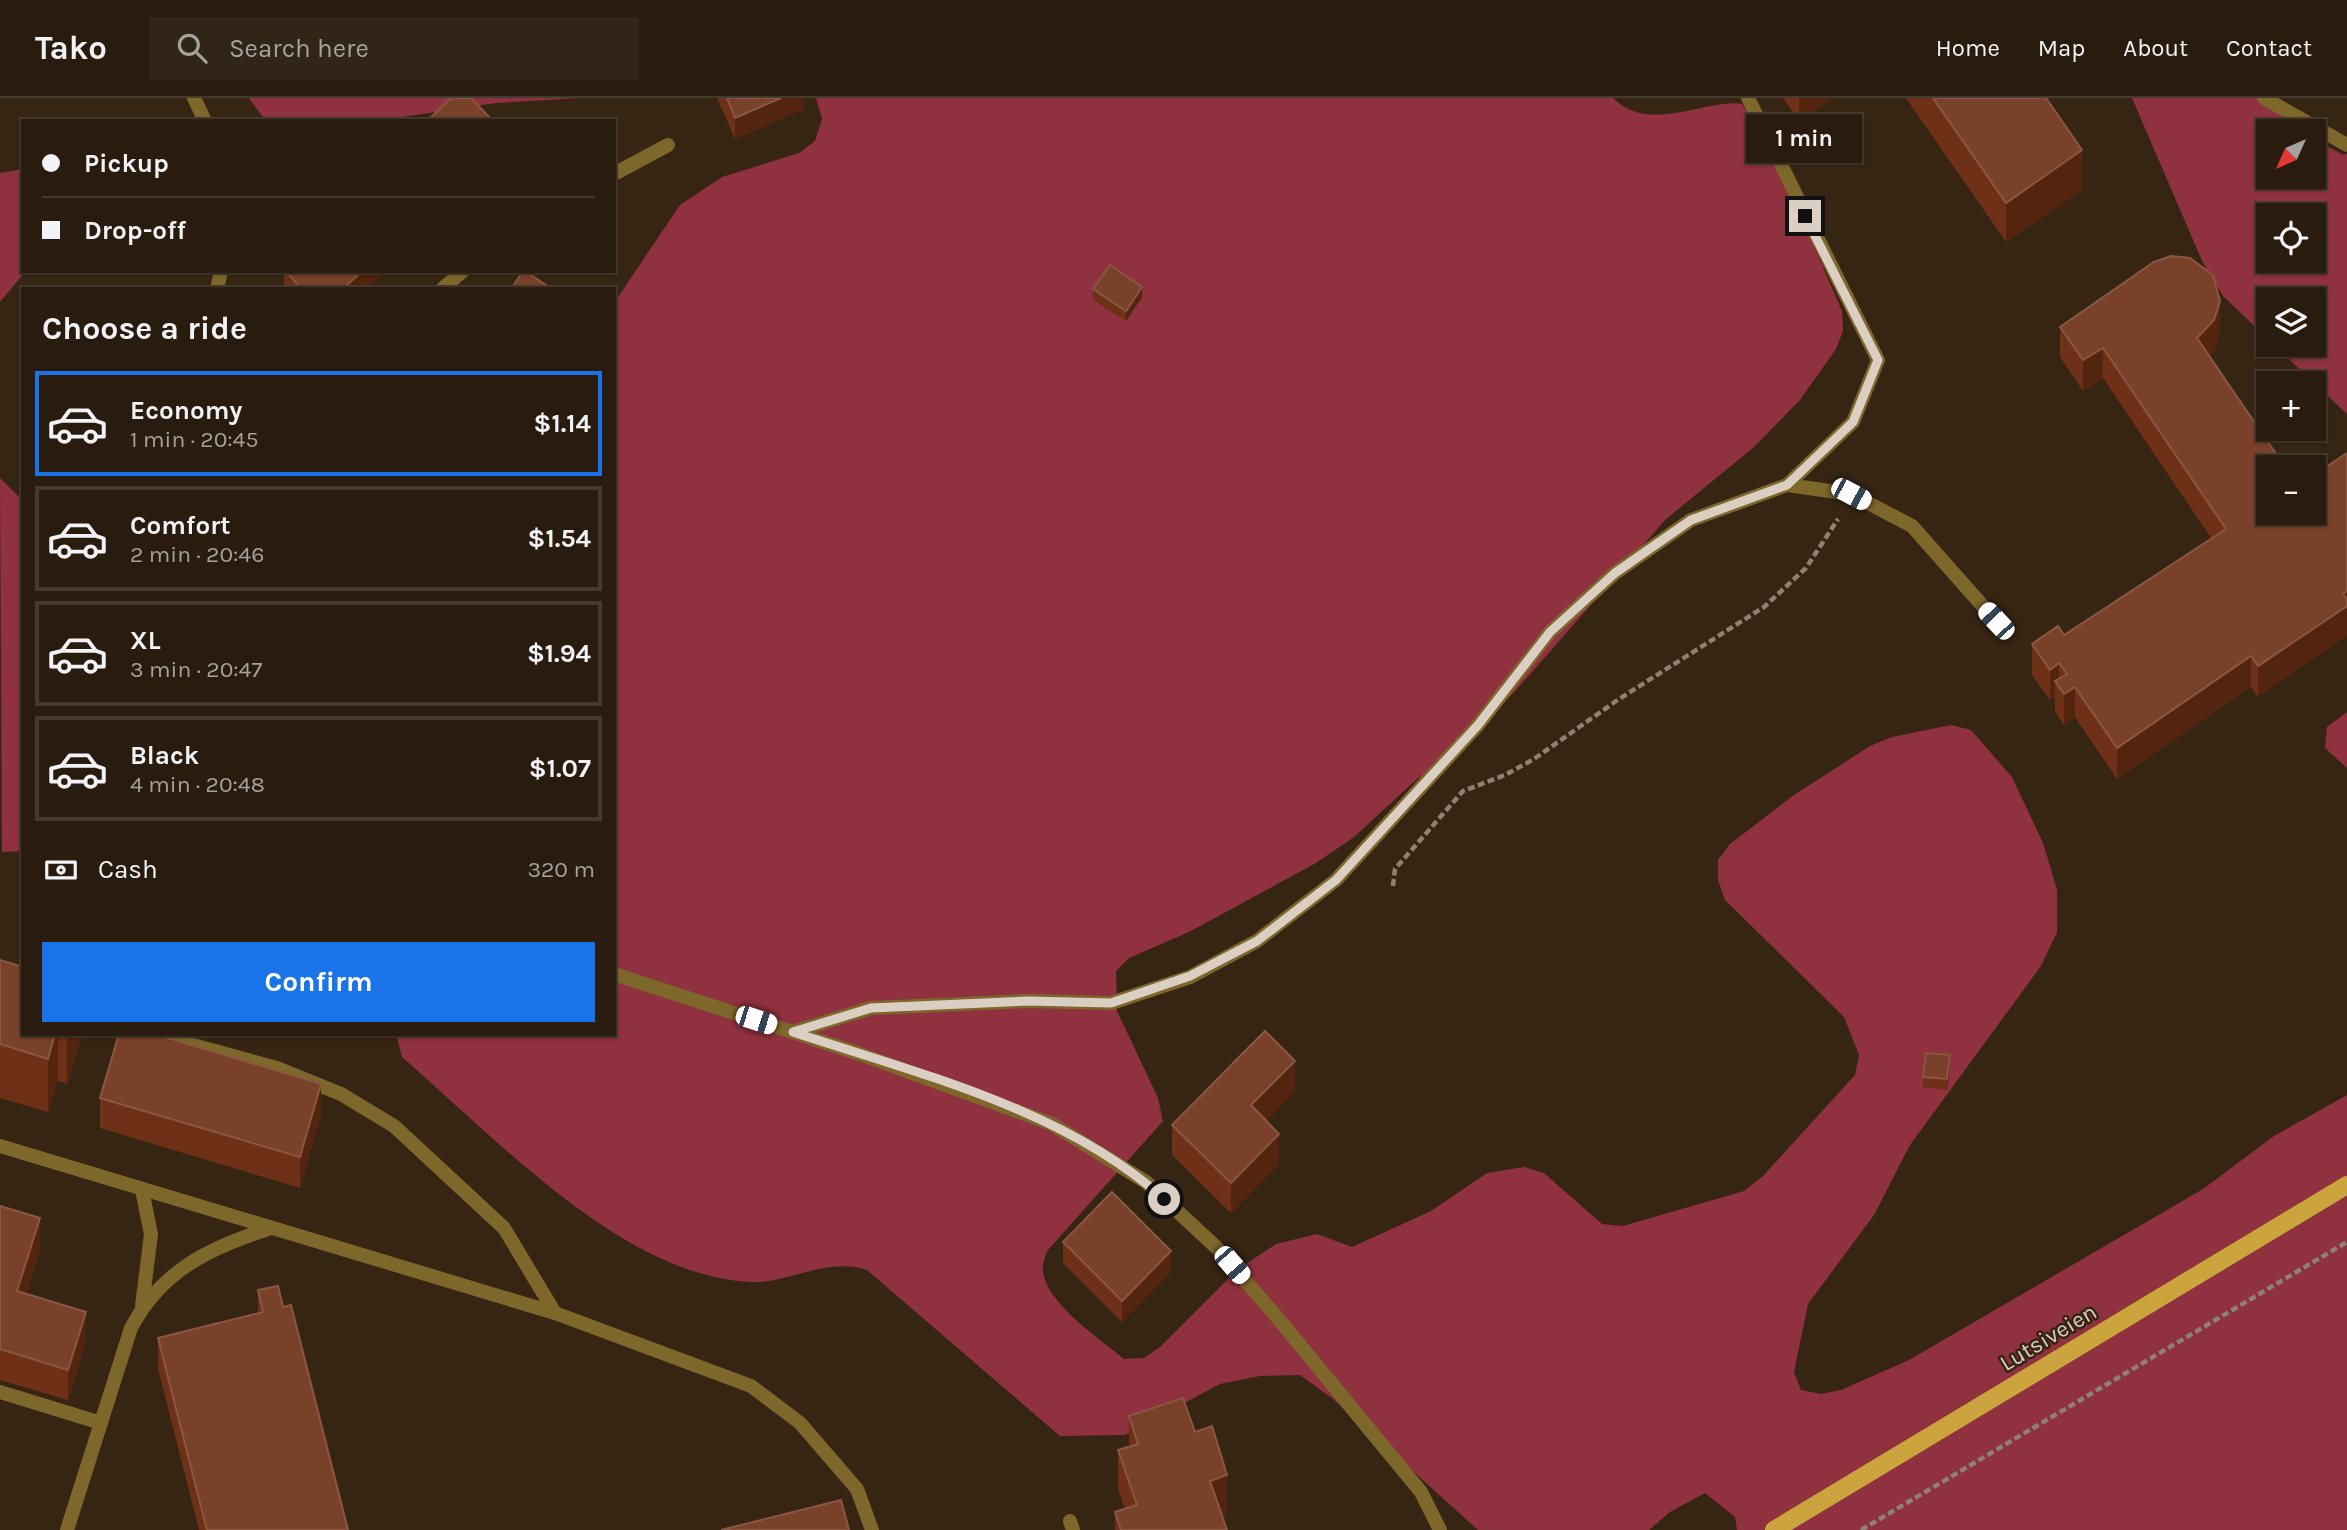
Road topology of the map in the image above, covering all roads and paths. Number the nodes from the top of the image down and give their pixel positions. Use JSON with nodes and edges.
{"nodes":[{"id":1,"x":194,"y":98,"type":"edge"},
{"id":2,"x":1748,"y":98,"type":"edge"},
{"id":3,"x":2264,"y":98,"type":"edge"},
{"id":4,"x":204,"y":119,"type":"edge"},
{"id":5,"x":668,"y":145,"type":"dead end"},
{"id":6,"x":2347,"y":145,"type":"edge"},
{"id":7,"x":616,"y":173,"type":"edge"},
{"id":8,"x":461,"y":273,"type":"edge"},
{"id":9,"x":444,"y":287,"type":"edge"},
{"id":10,"x":1787,"y":485,"type":"junction"},
{"id":11,"x":1851,"y":494,"type":"junction"},
{"id":12,"x":1996,"y":621,"type":"dead end"},
{"id":13,"x":1393,"y":886,"type":"dead end"},
{"id":14,"x":616,"y":975,"type":"edge"},
{"id":15,"x":793,"y":1032,"type":"junction"},
{"id":16,"x":160,"y":1036,"type":"edge"},
{"id":17,"x":0,"y":1146,"type":"edge"},
{"id":18,"x":2347,"y":1185,"type":"edge"},
{"id":19,"x":142,"y":1190,"type":"junction"},
{"id":20,"x":268,"y":1229,"type":"junction"},
{"id":21,"x":2347,"y":1242,"type":"edge"},
{"id":22,"x":142,"y":1306,"type":"junction"},
{"id":23,"x":555,"y":1313,"type":"junction"},
{"id":24,"x":0,"y":1392,"type":"edge"},
{"id":25,"x":101,"y":1423,"type":"junction"},
{"id":26,"x":67,"y":1530,"type":"edge"},
{"id":27,"x":872,"y":1530,"type":"edge"},
{"id":28,"x":1440,"y":1530,"type":"edge"},
{"id":29,"x":1774,"y":1530,"type":"edge"},
{"id":30,"x":1861,"y":1530,"type":"edge"}],
"edges":[{"from":1,"to":4,"type":"lane"},
{"from":2,"to":10,"type":"lane"},
{"from":3,"to":6,"type":"lane"},
{"from":5,"to":7,"type":"lane"},
{"from":8,"to":9,"type":"lane"},
{"from":10,"to":11,"type":"lane"},
{"from":10,"to":15,"type":"lane"},
{"from":11,"to":12,"type":"lane"},
{"from":11,"to":13,"type":"path"},
{"from":14,"to":15,"type":"lane"},
{"from":15,"to":28,"type":"lane"},
{"from":16,"to":23,"type":"lane"},
{"from":17,"to":19,"type":"lane"},
{"from":18,"to":29,"type":"main road","name":"Lutsiveien"},
{"from":19,"to":20,"type":"lane"},
{"from":19,"to":22,"type":"lane"},
{"from":20,"to":22,"type":"lane"},
{"from":20,"to":23,"type":"lane"},
{"from":21,"to":30,"type":"path"},
{"from":22,"to":25,"type":"lane"},
{"from":23,"to":27,"type":"lane"},
{"from":24,"to":25,"type":"lane"},
{"from":25,"to":26,"type":"lane"}]}
